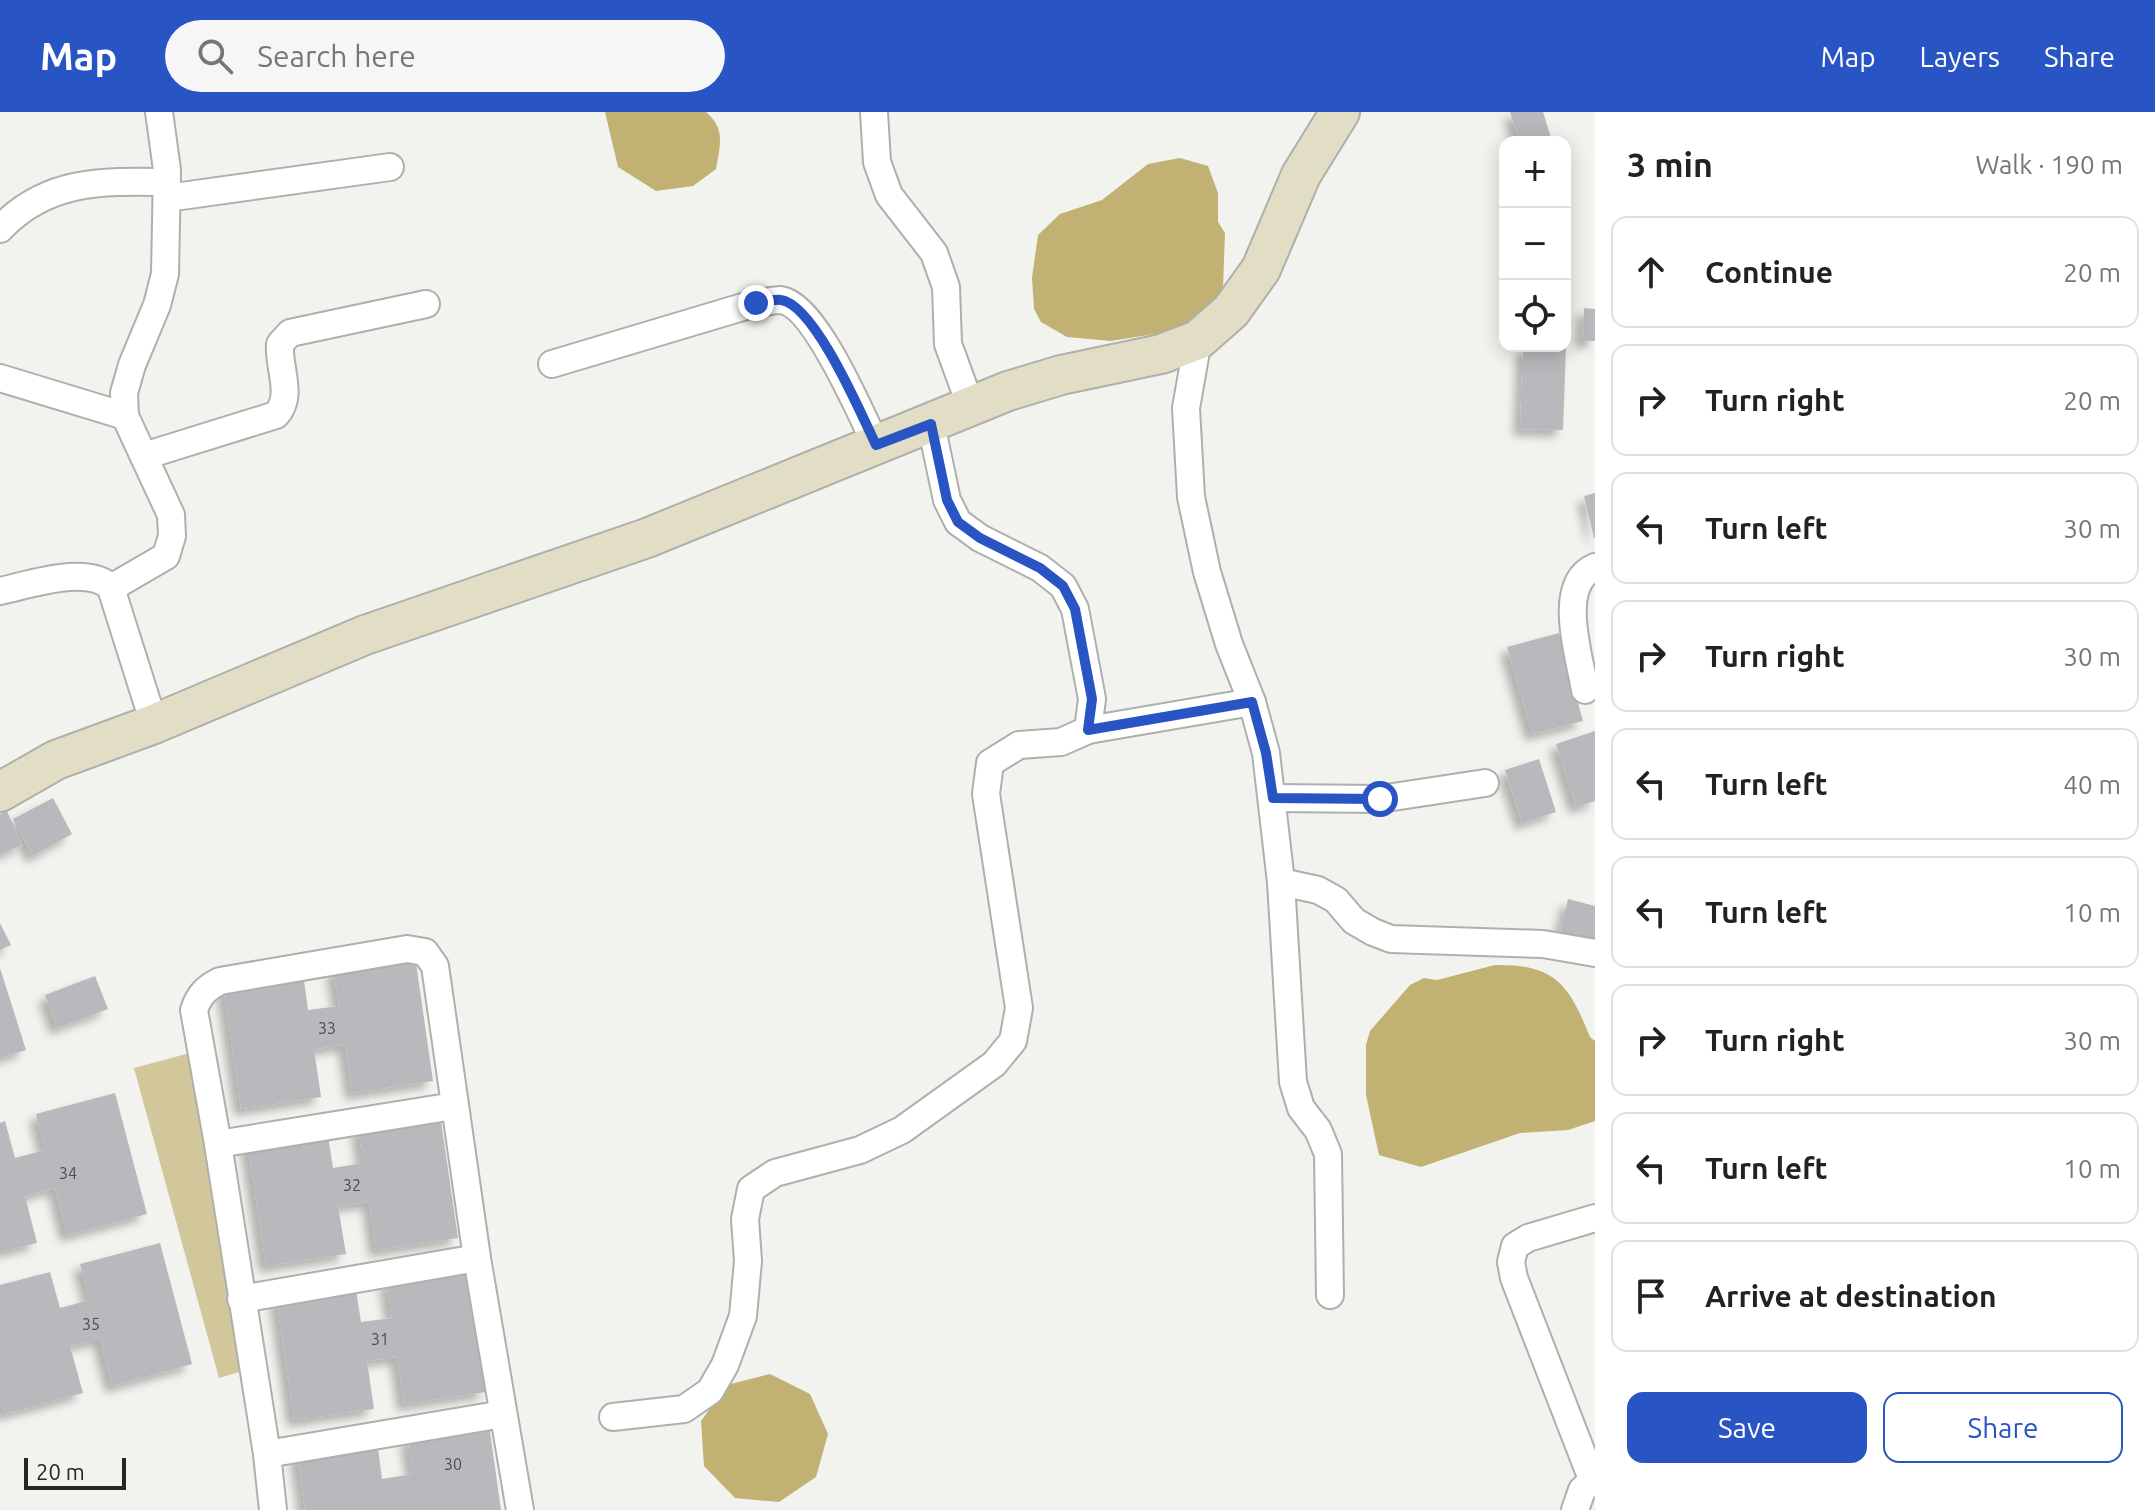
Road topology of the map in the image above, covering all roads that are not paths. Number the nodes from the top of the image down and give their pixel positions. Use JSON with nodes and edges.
{"nodes":[{"id":1,"x":159,"y":112,"type":"edge"},
{"id":2,"x":874,"y":112,"type":"edge"},
{"id":3,"x":1339,"y":112,"type":"edge"},
{"id":4,"x":390,"y":167,"type":"dead end"},
{"id":5,"x":167,"y":190,"type":"junction"},
{"id":6,"x":0,"y":229,"type":"edge"},
{"id":7,"x":426,"y":304,"type":"dead end"},
{"id":8,"x":1198,"y":340,"type":"junction"},
{"id":9,"x":552,"y":364,"type":"dead end"},
{"id":10,"x":0,"y":378,"type":"edge"},
{"id":11,"x":971,"y":407,"type":"junction"},
{"id":12,"x":125,"y":416,"type":"junction"},
{"id":13,"x":931,"y":424,"type":"junction"},
{"id":14,"x":876,"y":445,"type":"junction"},
{"id":15,"x":144,"y":456,"type":"junction"},
{"id":16,"x":1595,"y":567,"type":"edge"},
{"id":17,"x":111,"y":588,"type":"junction"},
{"id":18,"x":0,"y":591,"type":"edge"},
{"id":19,"x":1585,"y":690,"type":"dead end"},
{"id":20,"x":1252,"y":702,"type":"junction"},
{"id":21,"x":154,"y":724,"type":"junction"},
{"id":22,"x":1088,"y":730,"type":"junction"},
{"id":23,"x":1485,"y":783,"type":"dead end"},
{"id":24,"x":0,"y":792,"type":"edge"},
{"id":25,"x":1273,"y":798,"type":"junction"},
{"id":26,"x":1281,"y":882,"type":"junction"},
{"id":27,"x":1595,"y":953,"type":"edge"},
{"id":28,"x":454,"y":1106,"type":"junction"},
{"id":29,"x":218,"y":1144,"type":"junction"},
{"id":30,"x":1595,"y":1218,"type":"edge"},
{"id":31,"x":477,"y":1258,"type":"junction"},
{"id":32,"x":1330,"y":1295,"type":"dead end"},
{"id":33,"x":241,"y":1299,"type":"junction"},
{"id":34,"x":503,"y":1414,"type":"junction"},
{"id":35,"x":613,"y":1417,"type":"dead end"},
{"id":36,"x":267,"y":1454,"type":"junction"},
{"id":37,"x":1594,"y":1479,"type":"edge"},
{"id":38,"x":273,"y":1510,"type":"edge"},
{"id":39,"x":520,"y":1510,"type":"edge"},
{"id":40,"x":1575,"y":1510,"type":"edge"}],
"edges":[{"from":1,"to":5,"type":"street"},
{"from":2,"to":11,"type":"street"},
{"from":3,"to":8,"type":"street"},
{"from":4,"to":5,"type":"street"},
{"from":5,"to":6,"type":"street"},
{"from":5,"to":12,"type":"street"},
{"from":7,"to":15,"type":"street"},
{"from":8,"to":11,"type":"street"},
{"from":8,"to":20,"type":"street"},
{"from":9,"to":14,"type":"street"},
{"from":10,"to":12,"type":"street"},
{"from":11,"to":13,"type":"street"},
{"from":12,"to":15,"type":"street"},
{"from":13,"to":14,"type":"street"},
{"from":13,"to":22,"type":"street"},
{"from":14,"to":21,"type":"street"},
{"from":15,"to":17,"type":"street"},
{"from":16,"to":19,"type":"street"},
{"from":17,"to":18,"type":"street"},
{"from":17,"to":21,"type":"street"},
{"from":20,"to":22,"type":"street"},
{"from":20,"to":25,"type":"street"},
{"from":21,"to":24,"type":"street"},
{"from":22,"to":35,"type":"street"},
{"from":23,"to":25,"type":"street"},
{"from":25,"to":26,"type":"street"},
{"from":26,"to":27,"type":"street"},
{"from":26,"to":32,"type":"street"},
{"from":28,"to":29,"type":"street"},
{"from":28,"to":29,"type":"street"},
{"from":28,"to":31,"type":"street"},
{"from":29,"to":33,"type":"street"},
{"from":30,"to":37,"type":"street"},
{"from":31,"to":33,"type":"street"},
{"from":31,"to":34,"type":"street"},
{"from":33,"to":36,"type":"street"},
{"from":34,"to":36,"type":"street"},
{"from":34,"to":39,"type":"street"},
{"from":36,"to":38,"type":"street"},
{"from":37,"to":40,"type":"street"}]}
